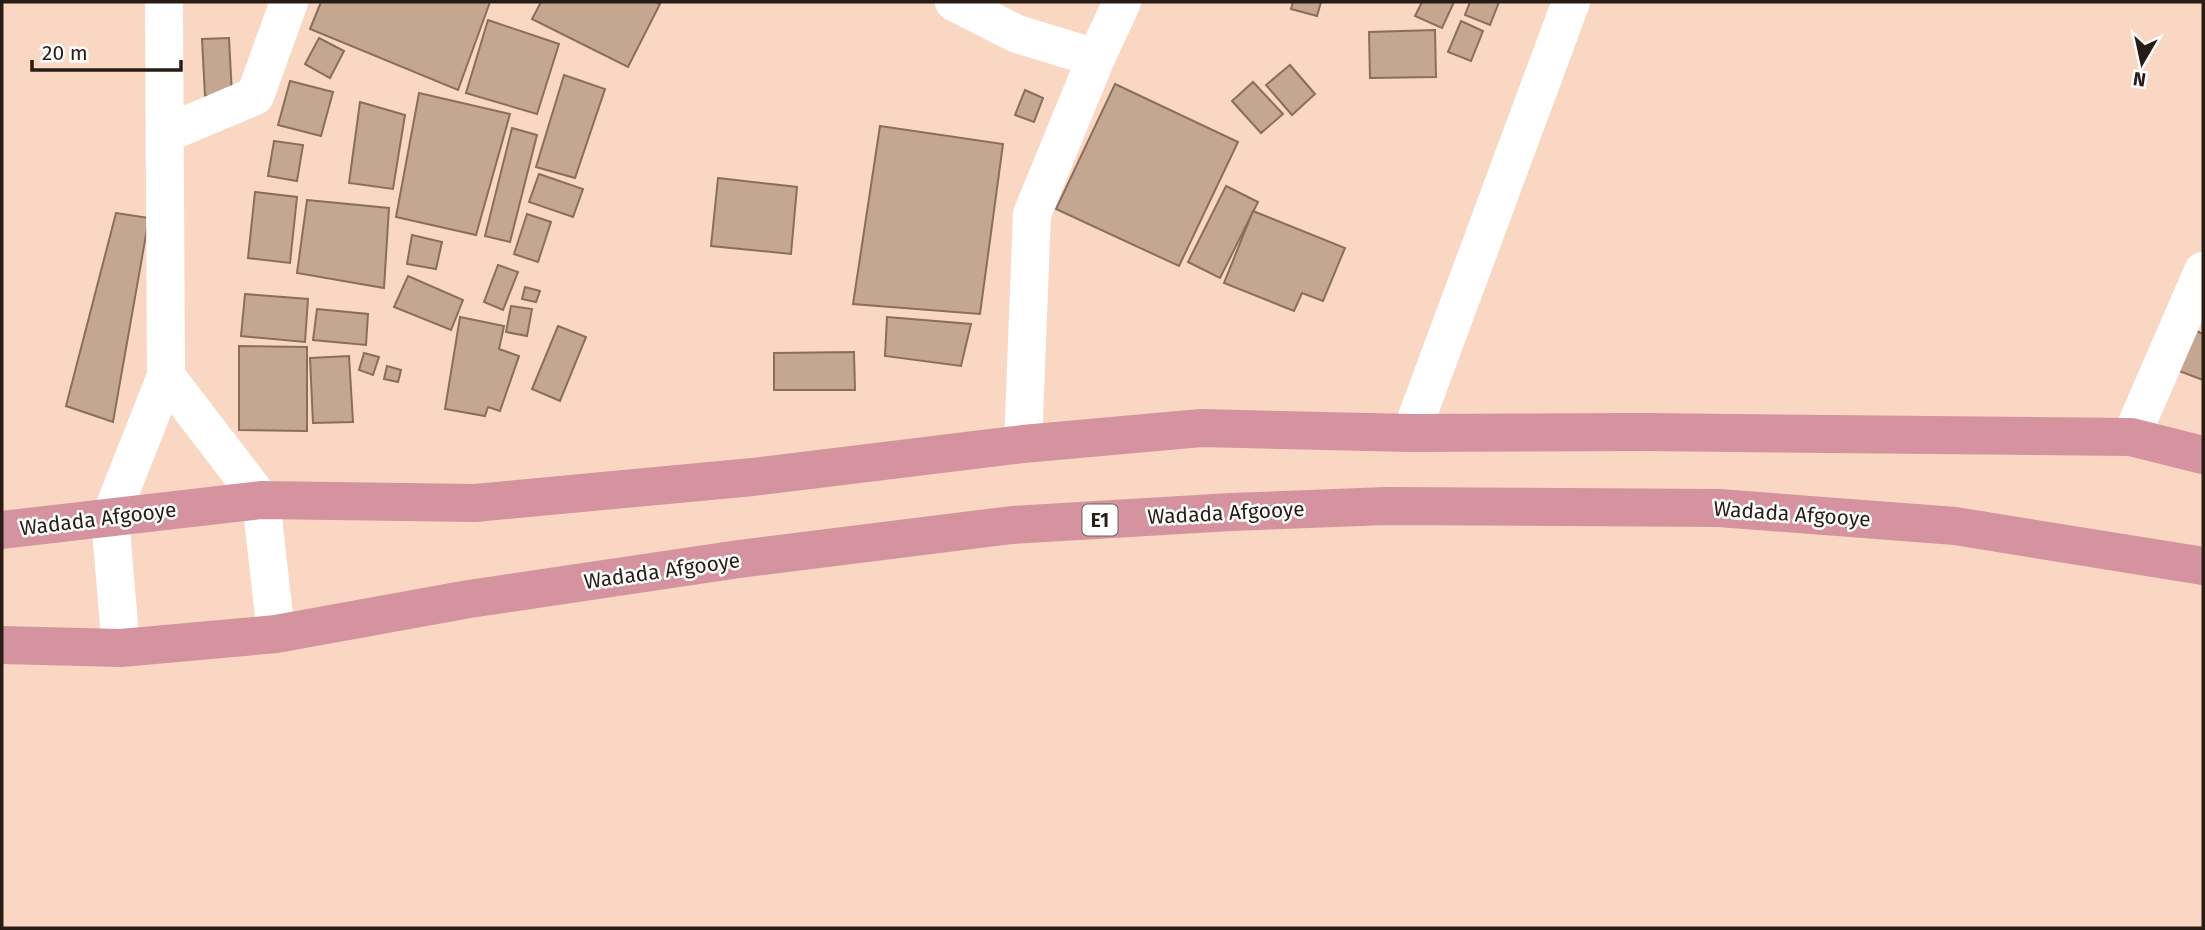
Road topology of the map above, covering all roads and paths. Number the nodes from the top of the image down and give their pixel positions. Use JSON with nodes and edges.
{"nodes":[{"id":1,"x":164,"y":2,"type":"edge"},
{"id":2,"x":289,"y":2,"type":"edge"},
{"id":3,"x":954,"y":2,"type":"edge"},
{"id":4,"x":1122,"y":2,"type":"edge"},
{"id":5,"x":1571,"y":2,"type":"edge"},
{"id":6,"x":1096,"y":58,"type":"junction"},
{"id":7,"x":164,"y":134,"type":"junction"},
{"id":8,"x":2203,"y":271,"type":"edge"},
{"id":9,"x":166,"y":376,"type":"junction"},
{"id":10,"x":1411,"y":433,"type":"junction"},
{"id":11,"x":2132,"y":437,"type":"junction"},
{"id":12,"x":1023,"y":444,"type":"junction"},
{"id":13,"x":2203,"y":455,"type":"edge"},
{"id":14,"x":261,"y":500,"type":"junction"},
{"id":15,"x":110,"y":518,"type":"junction"},
{"id":16,"x":2,"y":530,"type":"edge"},
{"id":17,"x":2203,"y":566,"type":"edge"},
{"id":18,"x":276,"y":634,"type":"junction"},
{"id":19,"x":2,"y":645,"type":"edge"},
{"id":20,"x":121,"y":648,"type":"junction"}],
"edges":[{"from":1,"to":7,"type":"street"},
{"from":2,"to":7,"type":"street"},
{"from":3,"to":6,"type":"street"},
{"from":4,"to":6,"type":"street"},
{"from":5,"to":10,"type":"street"},
{"from":6,"to":12,"type":"street"},
{"from":7,"to":9,"type":"street"},
{"from":8,"to":11,"type":"street"},
{"from":9,"to":14,"type":"street"},
{"from":9,"to":15,"type":"street"},
{"from":10,"to":11,"type":"highway","name":"Wadada Afgooye"},
{"from":10,"to":12,"type":"highway","name":"Wadada Afgooye"},
{"from":11,"to":13,"type":"highway","name":"Wadada Afgooye"},
{"from":12,"to":14,"type":"highway","name":"Wadada Afgooye"},
{"from":14,"to":15,"type":"highway","name":"Wadada Afgooye"},
{"from":14,"to":18,"type":"street"},
{"from":15,"to":16,"type":"highway","name":"Wadada Afgooye"},
{"from":15,"to":20,"type":"street"},
{"from":17,"to":18,"type":"highway","name":"Wadada Afgooye","number":"E1"},
{"from":18,"to":20,"type":"highway","name":"Wadada Afgooye","number":"E1"},
{"from":19,"to":20,"type":"highway","name":"Wadada Afgooye","number":"E1"}]}
